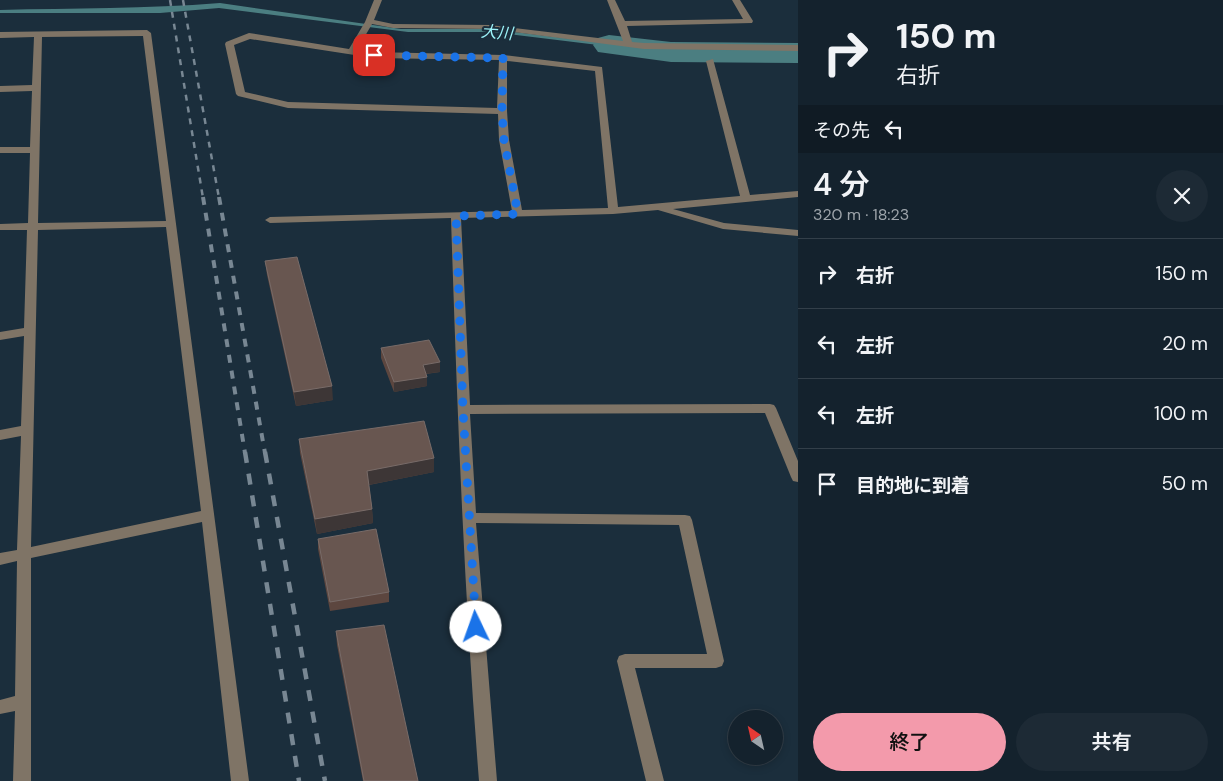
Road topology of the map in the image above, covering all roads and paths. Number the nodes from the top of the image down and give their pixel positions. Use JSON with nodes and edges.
{"nodes":[{"id":1,"x":378,"y":0,"type":"edge"},
{"id":2,"x":611,"y":0,"type":"edge"},
{"id":3,"x":736,"y":0,"type":"edge"},
{"id":4,"x":368,"y":24,"type":"junction"},
{"id":5,"x":622,"y":24,"type":"junction"},
{"id":6,"x":38,"y":34,"type":"junction"},
{"id":7,"x":0,"y":35,"type":"edge"},
{"id":8,"x":629,"y":45,"type":"junction"},
{"id":9,"x":798,"y":48,"type":"edge"},
{"id":10,"x":351,"y":52,"type":"junction"},
{"id":11,"x":503,"y":58,"type":"junction"},
{"id":12,"x":710,"y":62,"type":"dead end"},
{"id":13,"x":37,"y":88,"type":"junction"},
{"id":14,"x":0,"y":89,"type":"edge"},
{"id":15,"x":502,"y":111,"type":"junction"},
{"id":16,"x":0,"y":150,"type":"edge"},
{"id":17,"x":35,"y":150,"type":"junction"},
{"id":18,"x":798,"y":194,"type":"edge"},
{"id":19,"x":746,"y":198,"type":"junction"},
{"id":20,"x":656,"y":207,"type":"junction"},
{"id":21,"x":613,"y":211,"type":"junction"},
{"id":22,"x":518,"y":214,"type":"junction"},
{"id":23,"x":456,"y":216,"type":"junction"},
{"id":24,"x":270,"y":220,"type":"dead end"},
{"id":25,"x":170,"y":224,"type":"junction"},
{"id":26,"x":33,"y":226,"type":"junction"},
{"id":27,"x":0,"y":227,"type":"edge"},
{"id":28,"x":798,"y":233,"type":"edge"},
{"id":29,"x":30,"y":331,"type":"junction"},
{"id":30,"x":0,"y":336,"type":"edge"},
{"id":31,"x":463,"y":410,"type":"junction"},
{"id":32,"x":27,"y":430,"type":"junction"},
{"id":33,"x":0,"y":435,"type":"edge"},
{"id":34,"x":798,"y":477,"type":"edge"},
{"id":35,"x":208,"y":515,"type":"junction"},
{"id":36,"x":470,"y":518,"type":"junction"},
{"id":37,"x":24,"y":554,"type":"junction"},
{"id":38,"x":0,"y":559,"type":"edge"},
{"id":39,"x":24,"y":701,"type":"junction"},
{"id":40,"x":0,"y":707,"type":"edge"},
{"id":41,"x":22,"y":781,"type":"edge"},
{"id":42,"x":240,"y":781,"type":"edge"},
{"id":43,"x":488,"y":781,"type":"edge"},
{"id":44,"x":655,"y":781,"type":"edge"}],
"edges":[{"from":1,"to":4,"type":"street"},
{"from":2,"to":5,"type":"street"},
{"from":3,"to":5,"type":"street"},
{"from":4,"to":8,"type":"street"},
{"from":4,"to":10,"type":"street"},
{"from":5,"to":8,"type":"street"},
{"from":6,"to":7,"type":"street"},
{"from":6,"to":13,"type":"street"},
{"from":6,"to":25,"type":"street"},
{"from":8,"to":9,"type":"street"},
{"from":10,"to":11,"type":"street"},
{"from":10,"to":15,"type":"street"},
{"from":11,"to":15,"type":"street"},
{"from":11,"to":21,"type":"street"},
{"from":12,"to":19,"type":"street"},
{"from":13,"to":14,"type":"street"},
{"from":13,"to":17,"type":"street"},
{"from":15,"to":22,"type":"street"},
{"from":16,"to":17,"type":"street"},
{"from":17,"to":26,"type":"street"},
{"from":18,"to":19,"type":"street"},
{"from":19,"to":20,"type":"street"},
{"from":20,"to":21,"type":"street"},
{"from":20,"to":28,"type":"street"},
{"from":21,"to":22,"type":"street"},
{"from":22,"to":23,"type":"street"},
{"from":23,"to":24,"type":"street"},
{"from":23,"to":31,"type":"street"},
{"from":25,"to":26,"type":"street"},
{"from":25,"to":35,"type":"street"},
{"from":26,"to":27,"type":"street"},
{"from":26,"to":29,"type":"street"},
{"from":29,"to":30,"type":"street"},
{"from":29,"to":32,"type":"street"},
{"from":31,"to":34,"type":"street"},
{"from":31,"to":36,"type":"street"},
{"from":32,"to":33,"type":"street"},
{"from":32,"to":37,"type":"street"},
{"from":35,"to":37,"type":"street"},
{"from":35,"to":42,"type":"street"},
{"from":36,"to":43,"type":"street"},
{"from":36,"to":44,"type":"street"},
{"from":37,"to":38,"type":"street"},
{"from":37,"to":39,"type":"street"},
{"from":39,"to":40,"type":"street"},
{"from":39,"to":41,"type":"street"}]}
